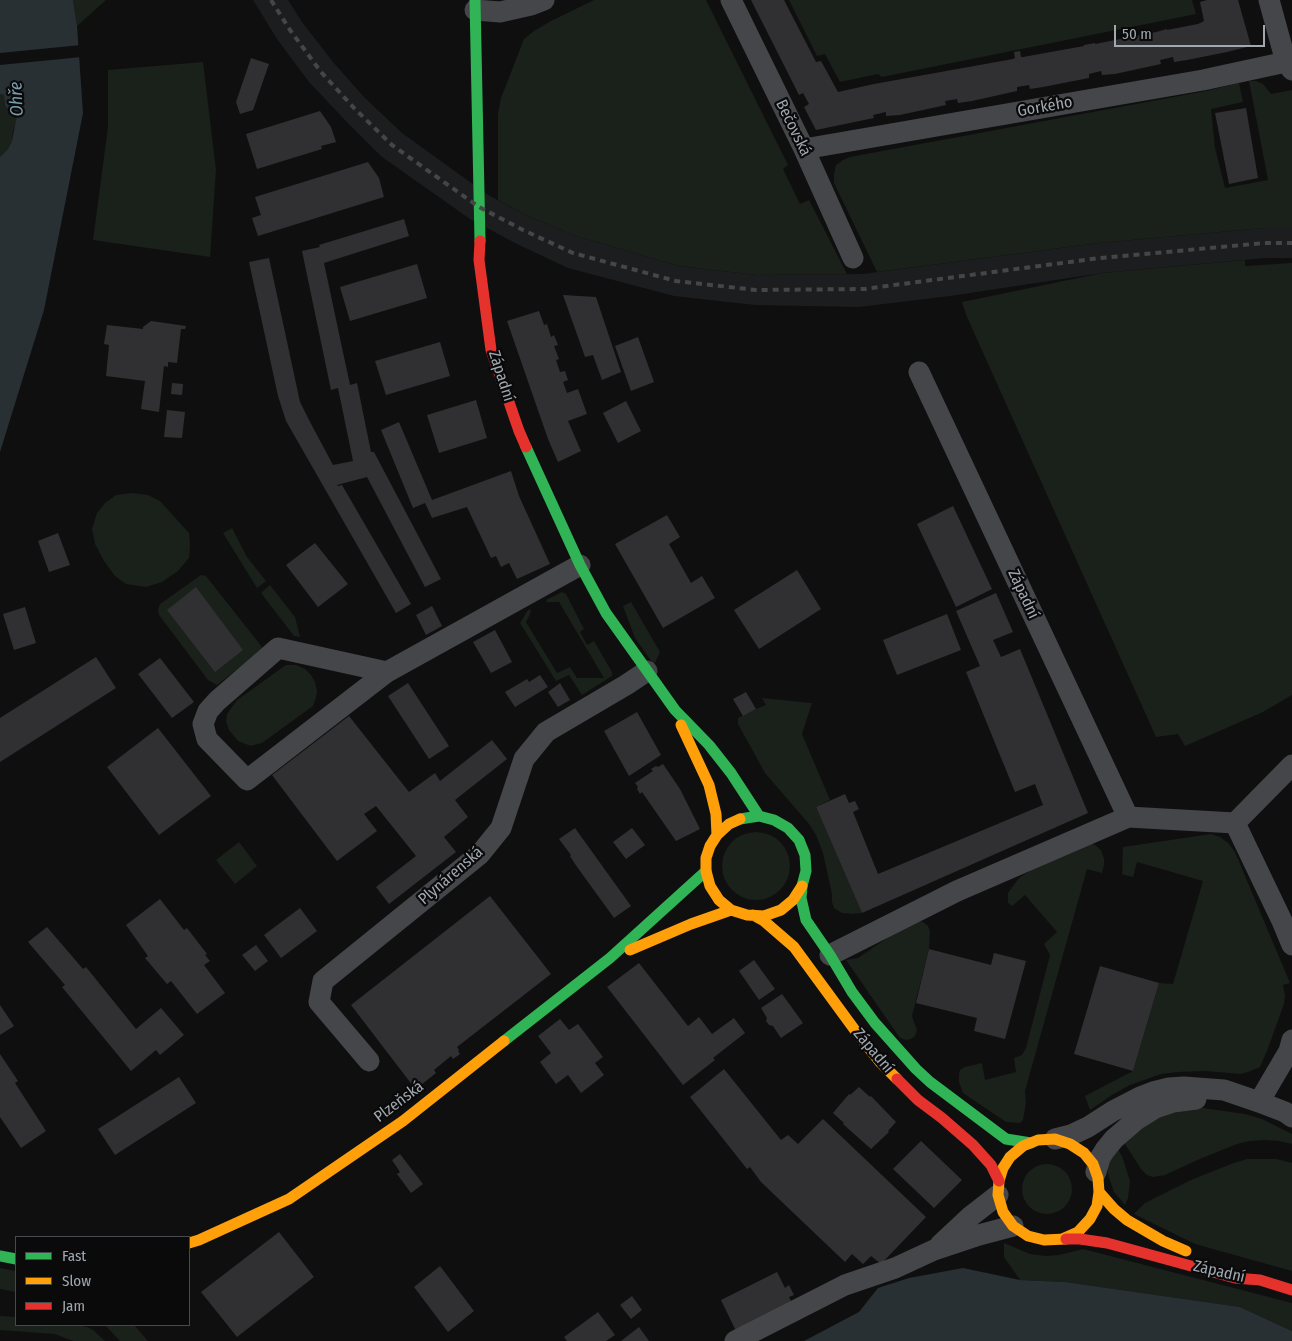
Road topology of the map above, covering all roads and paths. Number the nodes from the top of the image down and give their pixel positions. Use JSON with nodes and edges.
{"nodes":[{"id":1,"x":544,"y":0,"type":"edge"},
{"id":2,"x":731,"y":0,"type":"edge"},
{"id":3,"x":1269,"y":0,"type":"edge"},
{"id":4,"x":475,"y":5,"type":"edge"},
{"id":5,"x":1289,"y":66,"type":"edge"},
{"id":6,"x":804,"y":148,"type":"junction"},
{"id":7,"x":853,"y":258,"type":"dead end"},
{"id":8,"x":919,"y":372,"type":"dead end"},
{"id":9,"x":580,"y":565,"type":"junction"},
{"id":10,"x":647,"y":671,"type":"junction"},
{"id":11,"x":387,"y":672,"type":"junction"},
{"id":12,"x":675,"y":710,"type":"junction"},
{"id":13,"x":1292,"y":765,"type":"edge"},
{"id":14,"x":759,"y":816,"type":"junction"},
{"id":15,"x":1128,"y":817,"type":"junction"},
{"id":16,"x":1235,"y":823,"type":"junction"},
{"id":17,"x":717,"y":835,"type":"junction"},
{"id":18,"x":706,"y":871,"type":"junction"},
{"id":19,"x":802,"y":886,"type":"junction"},
{"id":20,"x":731,"y":910,"type":"junction"},
{"id":21,"x":753,"y":915,"type":"junction"},
{"id":22,"x":1292,"y":945,"type":"edge"},
{"id":23,"x":830,"y":955,"type":"junction"},
{"id":24,"x":610,"y":958,"type":"junction"},
{"id":25,"x":1292,"y":1040,"type":"edge"},
{"id":26,"x":369,"y":1061,"type":"dead end"},
{"id":27,"x":1257,"y":1101,"type":"junction"},
{"id":28,"x":1292,"y":1117,"type":"edge"},
{"id":29,"x":1054,"y":1139,"type":"junction"},
{"id":30,"x":1031,"y":1143,"type":"junction"},
{"id":31,"x":1098,"y":1182,"type":"junction"},
{"id":32,"x":998,"y":1188,"type":"junction"},
{"id":33,"x":1013,"y":1226,"type":"junction"},
{"id":34,"x":1062,"y":1239,"type":"junction"},
{"id":35,"x":190,"y":1242,"type":"edge"},
{"id":36,"x":934,"y":1250,"type":"junction"},
{"id":37,"x":1198,"y":1255,"type":"dead end"},
{"id":38,"x":0,"y":1256,"type":"edge"},
{"id":39,"x":15,"y":1259,"type":"edge"},
{"id":40,"x":1213,"y":1260,"type":"dead end"},
{"id":41,"x":1260,"y":1280,"type":"junction"},
{"id":42,"x":1292,"y":1290,"type":"edge"},
{"id":43,"x":735,"y":1341,"type":"edge"}],
"edges":[{"from":1,"to":4,"type":"street"},
{"from":2,"to":6,"type":"street","name":"Bečovská"},
{"from":3,"to":5,"type":"street"},
{"from":4,"to":9,"type":"street","name":"Západní"},
{"from":5,"to":6,"type":"street","name":"Gorkého"},
{"from":6,"to":7,"type":"street","name":"Bečovská"},
{"from":8,"to":15,"type":"street","name":"Západní"},
{"from":9,"to":10,"type":"street","name":"Západní"},
{"from":9,"to":11,"type":"street"},
{"from":10,"to":12,"type":"street","name":"Západní"},
{"from":10,"to":26,"type":"street","name":"Plynárenská"},
{"from":11,"to":11,"type":"street"},
{"from":12,"to":14,"type":"street","name":"Západní"},
{"from":12,"to":17,"type":"street","name":"Západní"},
{"from":13,"to":16,"type":"street"},
{"from":14,"to":17,"type":"street"},
{"from":14,"to":19,"type":"street","name":"Západní"},
{"from":15,"to":16,"type":"street"},
{"from":15,"to":23,"type":"street"},
{"from":16,"to":22,"type":"street"},
{"from":17,"to":18,"type":"street"},
{"from":18,"to":20,"type":"street"},
{"from":18,"to":24,"type":"street","name":"Plzeňská"},
{"from":19,"to":21,"type":"street","name":"Západní"},
{"from":19,"to":23,"type":"street","name":"Západní"},
{"from":20,"to":21,"type":"street","name":"Západní"},
{"from":20,"to":24,"type":"street","name":"Plzeňská"},
{"from":21,"to":32,"type":"street","name":"Západní"},
{"from":23,"to":30,"type":"street","name":"Západní"},
{"from":24,"to":35,"type":"street","name":"Plzeňská"},
{"from":25,"to":27,"type":"street"},
{"from":27,"to":28,"type":"street","name":"Západní"},
{"from":27,"to":29,"type":"street","name":"Západní"},
{"from":27,"to":31,"type":"street","name":"Západní"},
{"from":29,"to":30,"type":"street","name":"Západní"},
{"from":29,"to":31,"type":"street","name":"Západní"},
{"from":30,"to":32,"type":"street","name":"Západní"},
{"from":31,"to":34,"type":"street","name":"Západní"},
{"from":31,"to":37,"type":"street","name":"Západní"},
{"from":32,"to":33,"type":"street","name":"Západní"},
{"from":32,"to":36,"type":"street","name":"Západní"},
{"from":33,"to":34,"type":"street","name":"Západní"},
{"from":33,"to":36,"type":"street","name":"Západní"},
{"from":34,"to":41,"type":"street","name":"Západní"},
{"from":36,"to":43,"type":"street","name":"Západní"},
{"from":38,"to":39,"type":"street"},
{"from":40,"to":41,"type":"street","name":"Západní"},
{"from":41,"to":42,"type":"street","name":"Západní"}]}
